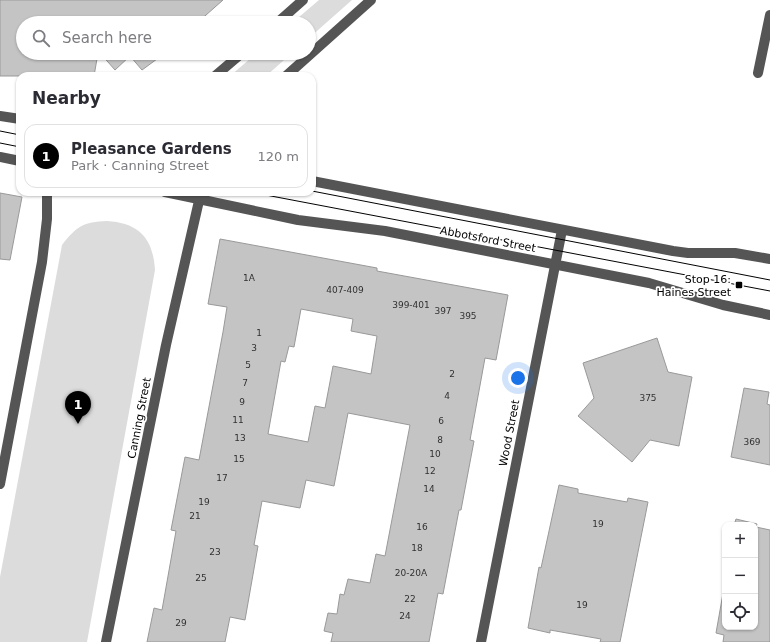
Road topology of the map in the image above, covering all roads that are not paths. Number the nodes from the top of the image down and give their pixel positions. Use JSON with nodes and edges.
{"nodes":[{"id":1,"x":303,"y":0,"type":"edge"},
{"id":2,"x":370,"y":0,"type":"edge"},
{"id":3,"x":770,"y":15,"type":"edge"},
{"id":4,"x":285,"y":16,"type":"edge"},
{"id":5,"x":316,"y":49,"type":"edge"},
{"id":6,"x":234,"y":60,"type":"edge"},
{"id":7,"x":304,"y":60,"type":"edge"},
{"id":8,"x":221,"y":72,"type":"edge"},
{"id":9,"x":290,"y":72,"type":"edge"},
{"id":10,"x":758,"y":73,"type":"dead end"},
{"id":11,"x":0,"y":116,"type":"edge"},
{"id":12,"x":16,"y":118,"type":"edge"},
{"id":13,"x":0,"y":157,"type":"edge"},
{"id":14,"x":16,"y":160,"type":"edge"},
{"id":15,"x":316,"y":181,"type":"edge"},
{"id":16,"x":47,"y":196,"type":"edge"},
{"id":17,"x":200,"y":196,"type":"edge"},
{"id":18,"x":562,"y":230,"type":"junction"},
{"id":19,"x":770,"y":260,"type":"edge"},
{"id":20,"x":554,"y":264,"type":"junction"},
{"id":21,"x":770,"y":315,"type":"edge"},
{"id":22,"x":3,"y":458,"type":"edge"},
{"id":23,"x":0,"y":484,"type":"edge"},
{"id":24,"x":106,"y":642,"type":"edge"},
{"id":25,"x":480,"y":642,"type":"edge"}],
"edges":[{"from":1,"to":4,"type":"street"},
{"from":2,"to":5,"type":"street"},
{"from":3,"to":10,"type":"street"},
{"from":6,"to":8,"type":"street"},
{"from":7,"to":9,"type":"street"},
{"from":11,"to":12,"type":"street"},
{"from":13,"to":14,"type":"street"},
{"from":15,"to":18,"type":"street"},
{"from":16,"to":22,"type":"street"},
{"from":17,"to":20,"type":"street","name":"Abbotsford Street"},
{"from":17,"to":24,"type":"street","name":"Canning Street"},
{"from":18,"to":19,"type":"street"},
{"from":18,"to":20,"type":"street","name":"Wood Street"},
{"from":20,"to":21,"type":"street","name":"Abbotsford Street"},
{"from":20,"to":25,"type":"street","name":"Wood Street"},
{"from":22,"to":23,"type":"street"}]}
